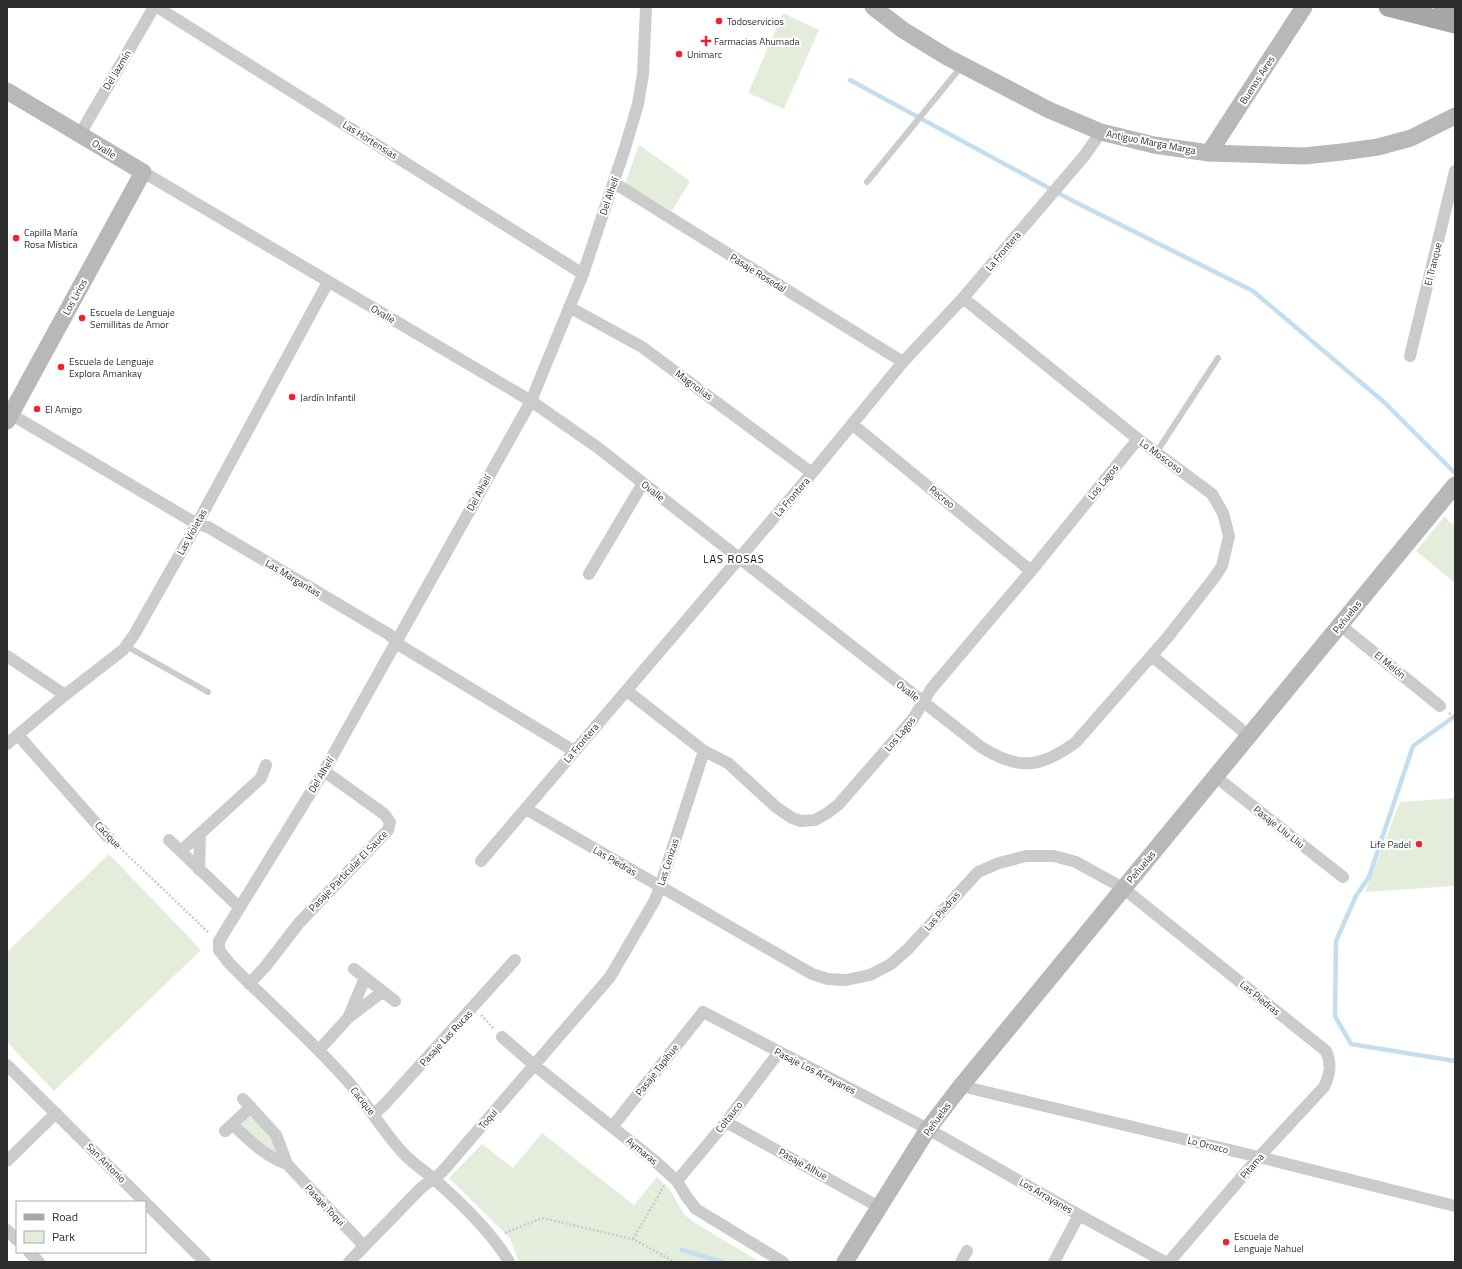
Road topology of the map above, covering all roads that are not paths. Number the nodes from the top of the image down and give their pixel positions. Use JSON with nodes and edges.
{"nodes":[{"id":1,"x":156,"y":7,"type":"edge"},
{"id":2,"x":646,"y":7,"type":"edge"},
{"id":3,"x":873,"y":7,"type":"edge"},
{"id":4,"x":1304,"y":7,"type":"edge"},
{"id":5,"x":1388,"y":7,"type":"edge"},
{"id":6,"x":1443,"y":7,"type":"edge"},
{"id":7,"x":1455,"y":10,"type":"edge"},
{"id":8,"x":1455,"y":24,"type":"edge"},
{"id":9,"x":962,"y":65,"type":"junction"},
{"id":10,"x":7,"y":91,"type":"edge"},
{"id":11,"x":1455,"y":116,"type":"edge"},
{"id":12,"x":1102,"y":132,"type":"junction"},
{"id":13,"x":80,"y":134,"type":"junction"},
{"id":14,"x":1209,"y":153,"type":"junction"},
{"id":15,"x":1455,"y":171,"type":"edge"},
{"id":16,"x":143,"y":172,"type":"junction"},
{"id":17,"x":867,"y":182,"type":"dead end"},
{"id":18,"x":614,"y":183,"type":"junction"},
{"id":19,"x":583,"y":274,"type":"junction"},
{"id":20,"x":328,"y":282,"type":"junction"},
{"id":21,"x":963,"y":298,"type":"junction"},
{"id":22,"x":568,"y":307,"type":"junction"},
{"id":23,"x":1410,"y":356,"type":"dead end"},
{"id":24,"x":1218,"y":358,"type":"dead end"},
{"id":25,"x":903,"y":362,"type":"junction"},
{"id":26,"x":530,"y":401,"type":"junction"},
{"id":27,"x":8,"y":415,"type":"edge"},
{"id":28,"x":852,"y":424,"type":"junction"},
{"id":29,"x":1138,"y":439,"type":"junction"},
{"id":30,"x":1156,"y":453,"type":"junction"},
{"id":31,"x":812,"y":473,"type":"junction"},
{"id":32,"x":643,"y":483,"type":"junction"},
{"id":33,"x":1454,"y":486,"type":"edge"},
{"id":34,"x":197,"y":524,"type":"junction"},
{"id":35,"x":739,"y":558,"type":"junction"},
{"id":36,"x":1031,"y":571,"type":"junction"},
{"id":37,"x":590,"y":574,"type":"dead end"},
{"id":38,"x":1340,"y":625,"type":"junction"},
{"id":39,"x":396,"y":643,"type":"junction"},
{"id":40,"x":126,"y":646,"type":"junction"},
{"id":41,"x":7,"y":656,"type":"edge"},
{"id":42,"x":1152,"y":656,"type":"junction"},
{"id":43,"x":627,"y":690,"type":"junction"},
{"id":44,"x":208,"y":692,"type":"dead end"},
{"id":45,"x":65,"y":695,"type":"junction"},
{"id":46,"x":923,"y":703,"type":"junction"},
{"id":47,"x":1440,"y":706,"type":"dead end"},
{"id":48,"x":18,"y":735,"type":"junction"},
{"id":49,"x":1249,"y":736,"type":"junction"},
{"id":50,"x":7,"y":744,"type":"edge"},
{"id":51,"x":574,"y":751,"type":"junction"},
{"id":52,"x":704,"y":751,"type":"junction"},
{"id":53,"x":266,"y":765,"type":"dead end"},
{"id":54,"x":324,"y":771,"type":"junction"},
{"id":55,"x":1216,"y":777,"type":"junction"},
{"id":56,"x":526,"y":809,"type":"junction"},
{"id":57,"x":200,"y":834,"type":"junction"},
{"id":58,"x":109,"y":838,"type":"road end"},
{"id":59,"x":169,"y":840,"type":"dead end"},
{"id":60,"x":181,"y":851,"type":"junction"},
{"id":61,"x":481,"y":861,"type":"dead end"},
{"id":62,"x":199,"y":870,"type":"junction"},
{"id":63,"x":1342,"y":877,"type":"dead end"},
{"id":64,"x":660,"y":887,"type":"junction"},
{"id":65,"x":1123,"y":888,"type":"junction"},
{"id":66,"x":239,"y":907,"type":"junction"},
{"id":67,"x":219,"y":941,"type":"joint"},
{"id":68,"x":515,"y":960,"type":"dead end"},
{"id":69,"x":617,"y":966,"type":"joint"},
{"id":70,"x":354,"y":969,"type":"dead end"},
{"id":71,"x":365,"y":978,"type":"junction"},
{"id":72,"x":249,"y":984,"type":"junction"},
{"id":73,"x":382,"y":992,"type":"junction"},
{"id":74,"x":395,"y":1001,"type":"dead end"},
{"id":75,"x":703,"y":1012,"type":"joint"},
{"id":76,"x":348,"y":1018,"type":"junction"},
{"id":77,"x":502,"y":1037,"type":"road end"},
{"id":78,"x":319,"y":1050,"type":"junction"},
{"id":79,"x":779,"y":1052,"type":"junction"},
{"id":80,"x":7,"y":1065,"type":"edge"},
{"id":81,"x":534,"y":1065,"type":"junction"},
{"id":82,"x":1330,"y":1068,"type":"joint"},
{"id":83,"x":961,"y":1086,"type":"junction"},
{"id":84,"x":56,"y":1113,"type":"junction"},
{"id":85,"x":374,"y":1114,"type":"junction"},
{"id":86,"x":726,"y":1122,"type":"junction"},
{"id":87,"x":612,"y":1127,"type":"junction"},
{"id":88,"x":928,"y":1129,"type":"junction"},
{"id":89,"x":1259,"y":1157,"type":"junction"},
{"id":90,"x":7,"y":1161,"type":"edge"},
{"id":91,"x":287,"y":1164,"type":"junction"},
{"id":92,"x":433,"y":1178,"type":"junction"},
{"id":93,"x":673,"y":1178,"type":"junction"},
{"id":94,"x":145,"y":1201,"type":"edge"},
{"id":95,"x":146,"y":1202,"type":"edge"},
{"id":96,"x":1455,"y":1206,"type":"edge"},
{"id":97,"x":879,"y":1207,"type":"junction"},
{"id":98,"x":1079,"y":1215,"type":"junction"},
{"id":99,"x":7,"y":1230,"type":"edge"},
{"id":100,"x":16,"y":1239,"type":"edge"},
{"id":101,"x":364,"y":1246,"type":"junction"},
{"id":102,"x":967,"y":1251,"type":"dead end"},
{"id":103,"x":30,"y":1253,"type":"edge"},
{"id":104,"x":38,"y":1262,"type":"edge"},
{"id":105,"x":206,"y":1262,"type":"edge"},
{"id":106,"x":349,"y":1262,"type":"edge"},
{"id":107,"x":509,"y":1262,"type":"edge"},
{"id":108,"x":783,"y":1262,"type":"edge"},
{"id":109,"x":845,"y":1262,"type":"edge"},
{"id":110,"x":961,"y":1262,"type":"edge"},
{"id":111,"x":1054,"y":1262,"type":"edge"},
{"id":112,"x":1165,"y":1262,"type":"edge"},
{"id":113,"x":1169,"y":1262,"type":"edge"}],
"edges":[{"from":1,"to":13,"type":"street","name":"Del Jazmín"},
{"from":1,"to":19,"type":"street","name":"Las Hortensias"},
{"from":2,"to":18,"type":"street","name":"Del Alhelí"},
{"from":3,"to":9,"type":"street","name":"Antiguo Marga Marga"},
{"from":4,"to":14,"type":"street","name":"Buenos Aires"},
{"from":5,"to":8,"type":"main road"},
{"from":6,"to":7,"type":"main road"},
{"from":9,"to":12,"type":"street","name":"Antiguo Marga Marga"},
{"from":9,"to":17,"type":"lane"},
{"from":10,"to":13,"type":"street","name":"Ovalle"},
{"from":11,"to":14,"type":"street","name":"Antiguo Marga Marga"},
{"from":12,"to":14,"type":"street","name":"Antiguo Marga Marga"},
{"from":12,"to":21,"type":"street","name":"La Frontera"},
{"from":13,"to":16,"type":"street","name":"Ovalle"},
{"from":15,"to":23,"type":"street","name":"El Tranque"},
{"from":16,"to":20,"type":"street","name":"Ovalle"},
{"from":16,"to":27,"type":"street","name":"Los Lirios"},
{"from":18,"to":19,"type":"street","name":"Del Alhelí"},
{"from":18,"to":25,"type":"street","name":"Pasaje Rosedal"},
{"from":19,"to":22,"type":"street","name":"Del Alhelí"},
{"from":20,"to":26,"type":"street","name":"Ovalle"},
{"from":20,"to":34,"type":"street","name":"Las Violetas"},
{"from":21,"to":25,"type":"street","name":"La Frontera"},
{"from":21,"to":29,"type":"street","name":"Lo Moscoso"},
{"from":22,"to":26,"type":"street","name":"Del Alhelí"},
{"from":22,"to":31,"type":"street","name":"Magnolias"},
{"from":24,"to":30,"type":"lane"},
{"from":25,"to":28,"type":"street","name":"La Frontera"},
{"from":26,"to":32,"type":"street","name":"Ovalle"},
{"from":26,"to":39,"type":"street","name":"Del Alhelí"},
{"from":27,"to":34,"type":"street","name":"Las Margaritas"},
{"from":28,"to":31,"type":"street","name":"La Frontera"},
{"from":28,"to":36,"type":"street","name":"Recreo"},
{"from":29,"to":30,"type":"street","name":"Lo Moscoso"},
{"from":29,"to":36,"type":"street","name":"Los Lagos"},
{"from":30,"to":42,"type":"street","name":"Lo Moscoso"},
{"from":31,"to":35,"type":"street","name":"La Frontera"},
{"from":32,"to":35,"type":"street","name":"Ovalle"},
{"from":32,"to":37,"type":"street"},
{"from":33,"to":38,"type":"street","name":"Peñuelas"},
{"from":34,"to":39,"type":"street","name":"Las Margaritas"},
{"from":34,"to":40,"type":"street","name":"Las Violetas"},
{"from":35,"to":43,"type":"street","name":"La Frontera"},
{"from":35,"to":46,"type":"street","name":"Ovalle"},
{"from":36,"to":46,"type":"street","name":"Los Lagos"},
{"from":38,"to":47,"type":"street","name":"El Melón"},
{"from":38,"to":49,"type":"street","name":"Peñuelas"},
{"from":39,"to":51,"type":"street","name":"Las Margaritas"},
{"from":39,"to":54,"type":"street","name":"Del Alhelí"},
{"from":40,"to":44,"type":"lane"},
{"from":40,"to":45,"type":"street","name":"Las Violetas"},
{"from":41,"to":45,"type":"street"},
{"from":42,"to":46,"type":"street","name":"Ovalle"},
{"from":42,"to":49,"type":"street"},
{"from":43,"to":51,"type":"street","name":"La Frontera"},
{"from":43,"to":52,"type":"street","name":"Los Lagos"},
{"from":45,"to":48,"type":"street","name":"Las Violetas"},
{"from":46,"to":52,"type":"street","name":"Los Lagos"},
{"from":48,"to":50,"type":"street","name":"Las Violetas"},
{"from":48,"to":58,"type":"street","name":"Cacique"},
{"from":49,"to":55,"type":"street","name":"Peñuelas"},
{"from":51,"to":56,"type":"street","name":"La Frontera"},
{"from":52,"to":64,"type":"street","name":"Las Cenizas"},
{"from":53,"to":57,"type":"street"},
{"from":54,"to":66,"type":"street","name":"Del Alhelí"},
{"from":54,"to":72,"type":"street","name":"Pasaje Particular El Sauce"},
{"from":55,"to":63,"type":"street","name":"Pasaje Lliu Lliu"},
{"from":55,"to":65,"type":"street","name":"Peñuelas"},
{"from":56,"to":61,"type":"street","name":"La Frontera"},
{"from":56,"to":64,"type":"street","name":"Las Piedras"},
{"from":57,"to":60,"type":"street"},
{"from":57,"to":62,"type":"street"},
{"from":59,"to":60,"type":"street"},
{"from":60,"to":62,"type":"street"},
{"from":62,"to":66,"type":"street"},
{"from":64,"to":65,"type":"street","name":"Las Piedras"},
{"from":64,"to":69,"type":"street","name":"Las Cenizas"},
{"from":65,"to":82,"type":"street","name":"Las Piedras"},
{"from":65,"to":83,"type":"street","name":"Peñuelas"},
{"from":66,"to":67,"type":"street","name":"Del Alhelí"},
{"from":67,"to":72,"type":"street","name":"Cacique"},
{"from":68,"to":85,"type":"street","name":"Pasaje Las Rucas"},
{"from":69,"to":81,"type":"street","name":"Toqui"},
{"from":70,"to":71,"type":"street"},
{"from":71,"to":73,"type":"street"},
{"from":71,"to":76,"type":"street"},
{"from":72,"to":78,"type":"street","name":"Cacique"},
{"from":73,"to":74,"type":"street"},
{"from":73,"to":76,"type":"street"},
{"from":75,"to":79,"type":"street","name":"Pasaje Los Arrayanes"},
{"from":75,"to":87,"type":"street","name":"Pasaje Tapihue"},
{"from":76,"to":78,"type":"street"},
{"from":77,"to":81,"type":"street","name":"Aymaras"},
{"from":78,"to":85,"type":"street","name":"Cacique"},
{"from":79,"to":86,"type":"street","name":"Coltauco"},
{"from":79,"to":88,"type":"street","name":"Pasaje Los Arrayanes"},
{"from":80,"to":84,"type":"street","name":"San Antonio"},
{"from":81,"to":87,"type":"street","name":"Aymaras"},
{"from":81,"to":92,"type":"street","name":"Toqui"},
{"from":82,"to":89,"type":"street","name":"Pitama"},
{"from":83,"to":88,"type":"street","name":"Peñuelas"},
{"from":83,"to":89,"type":"street","name":"Lo Orozco"},
{"from":84,"to":90,"type":"street"},
{"from":84,"to":94,"type":"street","name":"San Antonio"},
{"from":85,"to":92,"type":"street","name":"Cacique"},
{"from":86,"to":93,"type":"street","name":"Coltauco"},
{"from":86,"to":97,"type":"street","name":"Pasaje Alhue"},
{"from":87,"to":93,"type":"street","name":"Aymaras"},
{"from":88,"to":97,"type":"street","name":"Peñuelas"},
{"from":88,"to":98,"type":"street","name":"Los Arrayanes"},
{"from":89,"to":96,"type":"street","name":"Lo Orozco"},
{"from":89,"to":113,"type":"street","name":"Pitama"},
{"from":91,"to":91,"type":"street","name":"Pasaje Toqui"},
{"from":91,"to":101,"type":"street","name":"Pasaje Toqui"},
{"from":92,"to":101,"type":"street","name":"Toqui"},
{"from":92,"to":107,"type":"street","name":"Cacique"},
{"from":93,"to":108,"type":"street","name":"Aymaras"},
{"from":95,"to":105,"type":"street","name":"San Antonio"},
{"from":97,"to":109,"type":"street","name":"Peñuelas"},
{"from":98,"to":111,"type":"street"},
{"from":98,"to":112,"type":"street","name":"Los Arrayanes"},
{"from":99,"to":100,"type":"street"},
{"from":101,"to":106,"type":"street","name":"Toqui"},
{"from":102,"to":110,"type":"street"},
{"from":103,"to":104,"type":"street"}]}
